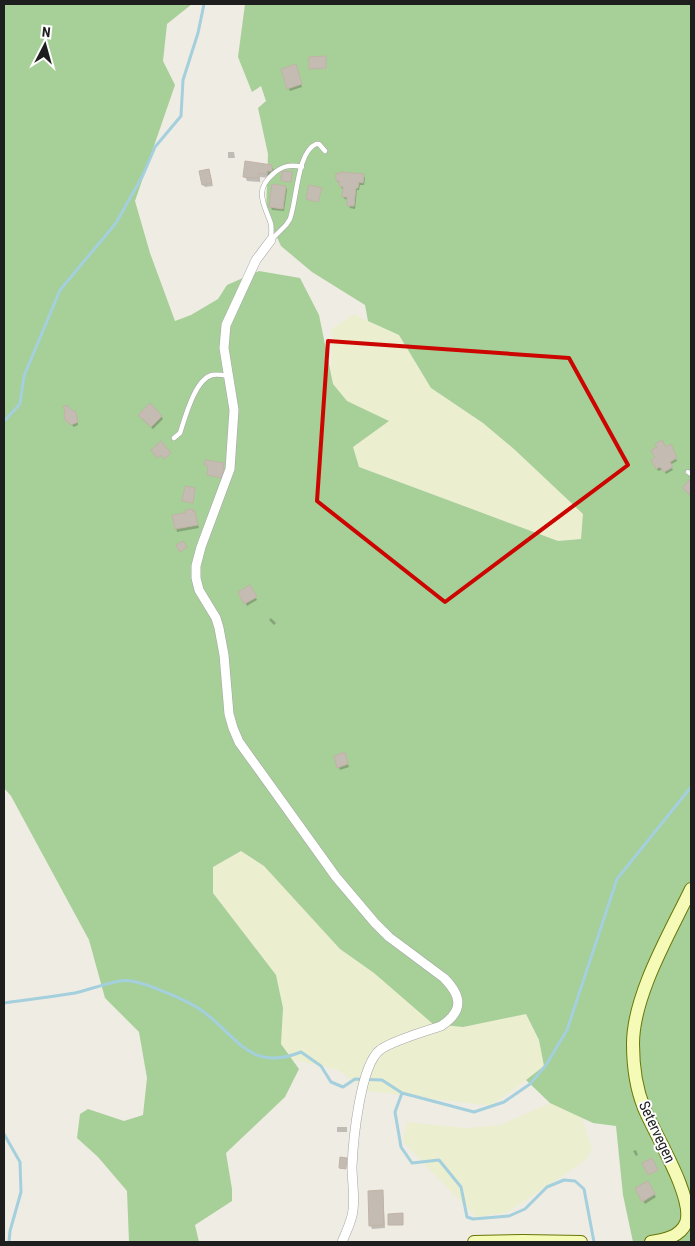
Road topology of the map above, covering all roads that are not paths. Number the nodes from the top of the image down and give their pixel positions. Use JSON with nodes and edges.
{"nodes":[{"id":1,"x":325,"y":151,"type":"dead end"},
{"id":2,"x":302,"y":167,"type":"junction"},
{"id":3,"x":271,"y":240,"type":"junction"},
{"id":4,"x":228,"y":376,"type":"junction"},
{"id":5,"x":174,"y":438,"type":"dead end"},
{"id":6,"x":691,"y":889,"type":"edge"},
{"id":7,"x":688,"y":1227,"type":"edge"},
{"id":8,"x":342,"y":1242,"type":"edge"},
{"id":9,"x":474,"y":1242,"type":"edge"},
{"id":10,"x":581,"y":1242,"type":"edge"},
{"id":11,"x":651,"y":1242,"type":"edge"}],
"edges":[{"from":1,"to":2,"type":"lane"},
{"from":2,"to":3,"type":"lane"},
{"from":2,"to":3,"type":"lane"},
{"from":3,"to":4,"type":"street"},
{"from":4,"to":5,"type":"lane"},
{"from":4,"to":8,"type":"street"},
{"from":6,"to":7,"type":"main road","name":"Setervegen"},
{"from":7,"to":11,"type":"main road","name":"Setervegen"},
{"from":9,"to":10,"type":"main road"}]}
